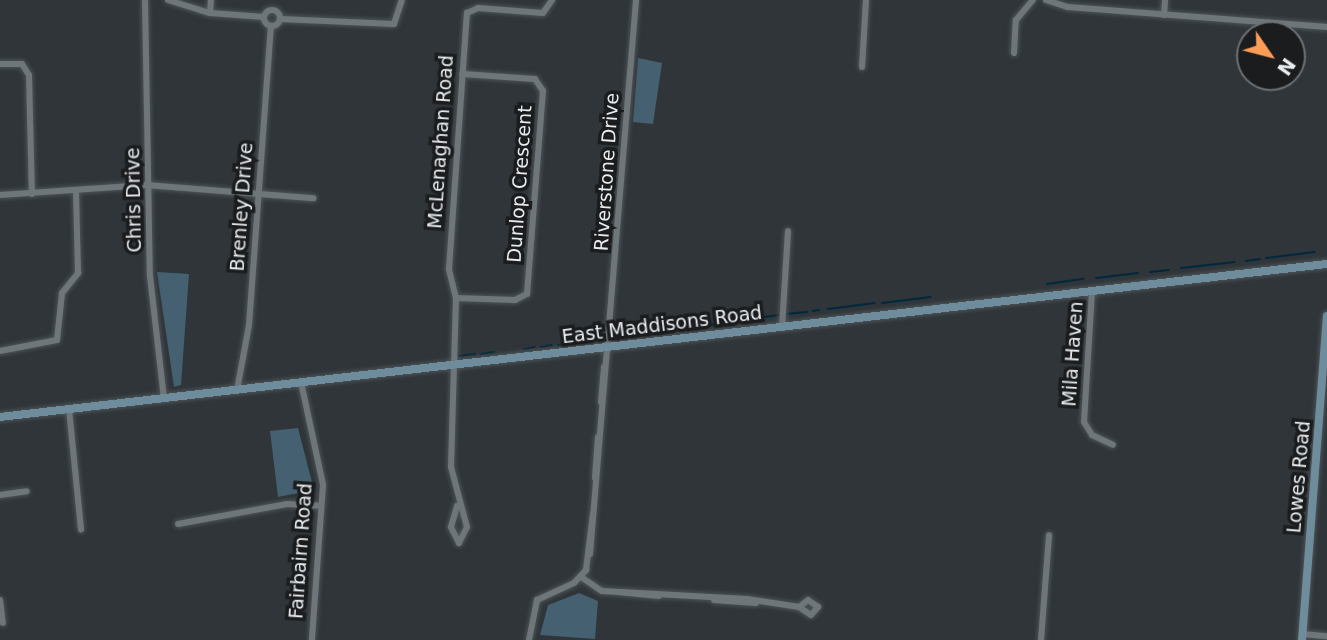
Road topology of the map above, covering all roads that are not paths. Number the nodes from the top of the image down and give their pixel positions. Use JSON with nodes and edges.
{"nodes":[{"id":1,"x":145,"y":0,"type":"edge"},
{"id":2,"x":168,"y":0,"type":"edge"},
{"id":3,"x":211,"y":0,"type":"edge"},
{"id":4,"x":273,"y":0,"type":"edge"},
{"id":5,"x":402,"y":0,"type":"edge"},
{"id":6,"x":552,"y":0,"type":"edge"},
{"id":7,"x":636,"y":0,"type":"edge"},
{"id":8,"x":866,"y":0,"type":"edge"},
{"id":9,"x":1033,"y":0,"type":"edge"},
{"id":10,"x":1046,"y":0,"type":"edge"},
{"id":11,"x":1165,"y":0,"type":"edge"},
{"id":12,"x":272,"y":10,"type":"junction"},
{"id":13,"x":210,"y":13,"type":"junction"},
{"id":14,"x":1164,"y":15,"type":"junction"},
{"id":15,"x":264,"y":18,"type":"junction"},
{"id":16,"x":280,"y":19,"type":"junction"},
{"id":17,"x":271,"y":26,"type":"junction"},
{"id":18,"x":1327,"y":27,"type":"edge"},
{"id":19,"x":1014,"y":53,"type":"dead end"},
{"id":20,"x":0,"y":64,"type":"edge"},
{"id":21,"x":862,"y":67,"type":"dead end"},
{"id":22,"x":462,"y":74,"type":"junction"},
{"id":23,"x":152,"y":186,"type":"junction"},
{"id":24,"x":76,"y":192,"type":"junction"},
{"id":25,"x":32,"y":194,"type":"junction"},
{"id":26,"x":259,"y":194,"type":"junction"},
{"id":27,"x":0,"y":195,"type":"edge"},
{"id":28,"x":313,"y":198,"type":"dead end"},
{"id":29,"x":788,"y":231,"type":"dead end"},
{"id":30,"x":1327,"y":264,"type":"edge"},
{"id":31,"x":1092,"y":290,"type":"junction"},
{"id":32,"x":456,"y":298,"type":"junction"},
{"id":33,"x":1327,"y":316,"type":"edge"},
{"id":34,"x":782,"y":327,"type":"junction"},
{"id":35,"x":607,"y":347,"type":"junction"},
{"id":36,"x":0,"y":351,"type":"edge"},
{"id":37,"x":450,"y":365,"type":"junction"},
{"id":38,"x":301,"y":382,"type":"junction"},
{"id":39,"x":237,"y":390,"type":"junction"},
{"id":40,"x":164,"y":398,"type":"junction"},
{"id":41,"x":69,"y":409,"type":"junction"},
{"id":42,"x":0,"y":417,"type":"edge"},
{"id":43,"x":1113,"y":445,"type":"dead end"},
{"id":44,"x":27,"y":491,"type":"dead end"},
{"id":45,"x":0,"y":495,"type":"edge"},
{"id":46,"x":321,"y":506,"type":"junction"},
{"id":47,"x":457,"y":506,"type":"junction"},
{"id":48,"x":178,"y":524,"type":"dead end"},
{"id":49,"x":81,"y":529,"type":"dead end"},
{"id":50,"x":1049,"y":535,"type":"dead end"},
{"id":51,"x":581,"y":577,"type":"junction"},
{"id":52,"x":0,"y":600,"type":"edge"},
{"id":53,"x":799,"y":607,"type":"dead end"},
{"id":54,"x":3,"y":624,"type":"dead end"},
{"id":55,"x":1327,"y":636,"type":"edge"},
{"id":56,"x":1302,"y":637,"type":"edge"},
{"id":57,"x":312,"y":640,"type":"edge"},
{"id":58,"x":529,"y":640,"type":"edge"},
{"id":59,"x":1041,"y":640,"type":"edge"}],
"edges":[{"from":1,"to":23,"type":"street","name":"Chris Drive"},
{"from":2,"to":13,"type":"street"},
{"from":3,"to":13,"type":"street"},
{"from":4,"to":12,"type":"street"},
{"from":5,"to":16,"type":"street"},
{"from":6,"to":22,"type":"street","name":"McLenaghan Road"},
{"from":7,"to":35,"type":"street","name":"Riverstone Drive"},
{"from":8,"to":21,"type":"street"},
{"from":9,"to":19,"type":"street"},
{"from":10,"to":14,"type":"street"},
{"from":11,"to":14,"type":"street"},
{"from":12,"to":15,"type":"street"},
{"from":12,"to":16,"type":"street"},
{"from":13,"to":15,"type":"street"},
{"from":14,"to":18,"type":"street"},
{"from":15,"to":17,"type":"street"},
{"from":16,"to":17,"type":"street"},
{"from":17,"to":26,"type":"street","name":"Brenley Drive"},
{"from":20,"to":25,"type":"street"},
{"from":22,"to":32,"type":"street","name":"McLenaghan Road"},
{"from":22,"to":32,"type":"street","name":"Dunlop Crescent"},
{"from":23,"to":24,"type":"street"},
{"from":23,"to":26,"type":"street"},
{"from":23,"to":40,"type":"street","name":"Chris Drive"},
{"from":24,"to":25,"type":"street"},
{"from":24,"to":36,"type":"street"},
{"from":25,"to":27,"type":"street"},
{"from":26,"to":28,"type":"street"},
{"from":26,"to":39,"type":"street","name":"Brenley Drive"},
{"from":29,"to":34,"type":"street"},
{"from":30,"to":31,"type":"street","name":"East Maddisons Road"},
{"from":31,"to":34,"type":"street","name":"East Maddisons Road"},
{"from":31,"to":43,"type":"street","name":"Mila Haven"},
{"from":32,"to":37,"type":"street","name":"McLenaghan Road"},
{"from":33,"to":56,"type":"street","name":"Lowes Road"},
{"from":34,"to":35,"type":"street","name":"East Maddisons Road"},
{"from":35,"to":37,"type":"street","name":"East Maddisons Road"},
{"from":35,"to":51,"type":"street","name":"Riverstone Drive"},
{"from":37,"to":38,"type":"street","name":"East Maddisons Road"},
{"from":37,"to":47,"type":"street","name":"McLenaghan Road"},
{"from":38,"to":39,"type":"street","name":"East Maddisons Road"},
{"from":38,"to":46,"type":"street","name":"Fairbairn Road"},
{"from":39,"to":40,"type":"street","name":"East Maddisons Road"},
{"from":40,"to":41,"type":"street","name":"East Maddisons Road"},
{"from":41,"to":42,"type":"street","name":"East Maddisons Road"},
{"from":41,"to":49,"type":"street"},
{"from":44,"to":45,"type":"street"},
{"from":46,"to":48,"type":"street"},
{"from":46,"to":57,"type":"street","name":"Fairbairn Road"},
{"from":47,"to":47,"type":"street"},
{"from":50,"to":59,"type":"street"},
{"from":51,"to":53,"type":"street"},
{"from":51,"to":58,"type":"street"},
{"from":52,"to":54,"type":"street"},
{"from":55,"to":56,"type":"street"}]}
